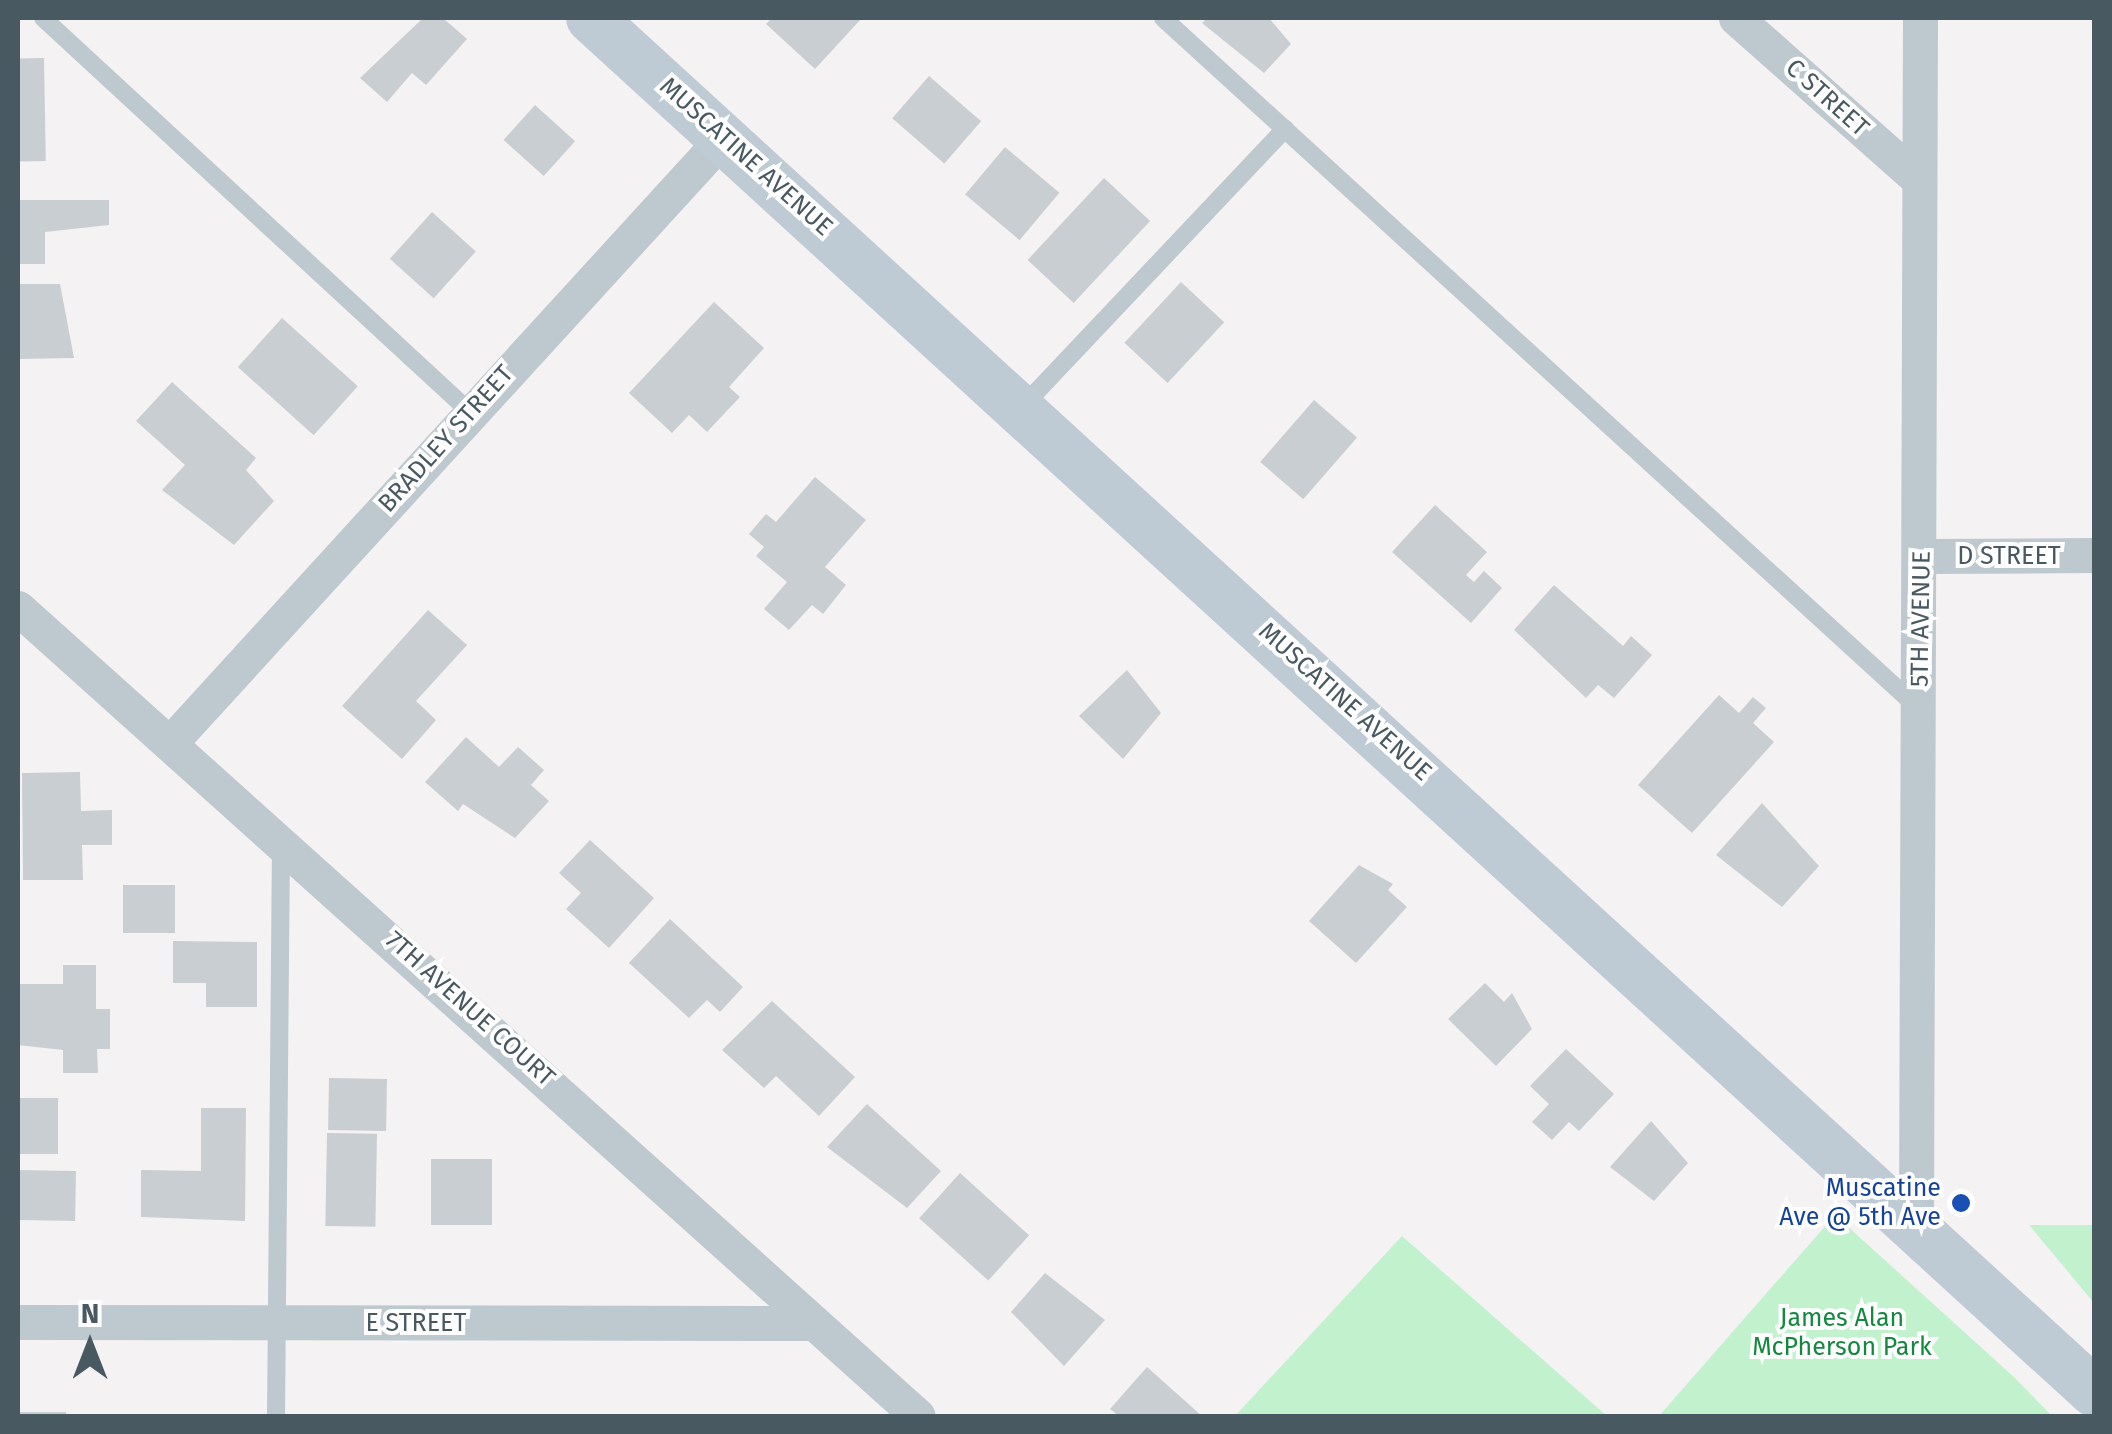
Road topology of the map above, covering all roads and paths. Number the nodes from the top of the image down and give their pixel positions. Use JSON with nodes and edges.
{"nodes":[{"id":1,"x":44,"y":18,"type":"edge"},
{"id":2,"x":591,"y":18,"type":"edge"},
{"id":3,"x":1163,"y":18,"type":"edge"},
{"id":4,"x":1736,"y":18,"type":"edge"},
{"id":5,"x":1920,"y":18,"type":"edge"},
{"id":6,"x":1286,"y":130,"type":"junction"},
{"id":7,"x":724,"y":137,"type":"junction"},
{"id":8,"x":1918,"y":179,"type":"junction"},
{"id":9,"x":1021,"y":407,"type":"junction"},
{"id":10,"x":470,"y":412,"type":"junction"},
{"id":11,"x":1923,"y":556,"type":"junction"},
{"id":12,"x":2094,"y":556,"type":"edge"},
{"id":13,"x":18,"y":608,"type":"edge"},
{"id":14,"x":1919,"y":708,"type":"junction"},
{"id":15,"x":170,"y":743,"type":"junction"},
{"id":16,"x":281,"y":837,"type":"junction"},
{"id":17,"x":1916,"y":1221,"type":"junction"},
{"id":18,"x":18,"y":1322,"type":"edge"},
{"id":19,"x":276,"y":1323,"type":"junction"},
{"id":20,"x":814,"y":1324,"type":"junction"},
{"id":21,"x":2094,"y":1392,"type":"edge"},
{"id":22,"x":276,"y":1416,"type":"edge"},
{"id":23,"x":918,"y":1416,"type":"edge"}],
"edges":[{"from":1,"to":10,"type":"lane"},
{"from":2,"to":7,"type":"main road","name":"MUSCATINE AVENUE"},
{"from":3,"to":6,"type":"lane"},
{"from":4,"to":8,"type":"street","name":"C STREET"},
{"from":5,"to":8,"type":"street","name":"5TH AVENUE"},
{"from":6,"to":9,"type":"lane"},
{"from":6,"to":14,"type":"lane"},
{"from":7,"to":9,"type":"main road","name":"MUSCATINE AVENUE"},
{"from":7,"to":10,"type":"street","name":"BRADLEY STREET"},
{"from":8,"to":11,"type":"street","name":"5TH AVENUE"},
{"from":9,"to":17,"type":"main road","name":"MUSCATINE AVENUE"},
{"from":10,"to":15,"type":"street","name":"BRADLEY STREET"},
{"from":11,"to":12,"type":"street","name":"D STREET"},
{"from":11,"to":14,"type":"street","name":"5TH AVENUE"},
{"from":13,"to":15,"type":"street","name":"7TH AVENUE COURT"},
{"from":14,"to":17,"type":"street","name":"5TH AVENUE"},
{"from":15,"to":16,"type":"street","name":"7TH AVENUE COURT"},
{"from":16,"to":19,"type":"lane"},
{"from":16,"to":20,"type":"street","name":"7TH AVENUE COURT"},
{"from":17,"to":21,"type":"main road","name":"MUSCATINE AVENUE"},
{"from":18,"to":19,"type":"street","name":"E STREET"},
{"from":19,"to":20,"type":"street","name":"E STREET"},
{"from":19,"to":22,"type":"lane"},
{"from":20,"to":23,"type":"street","name":"7TH AVENUE COURT"}]}
